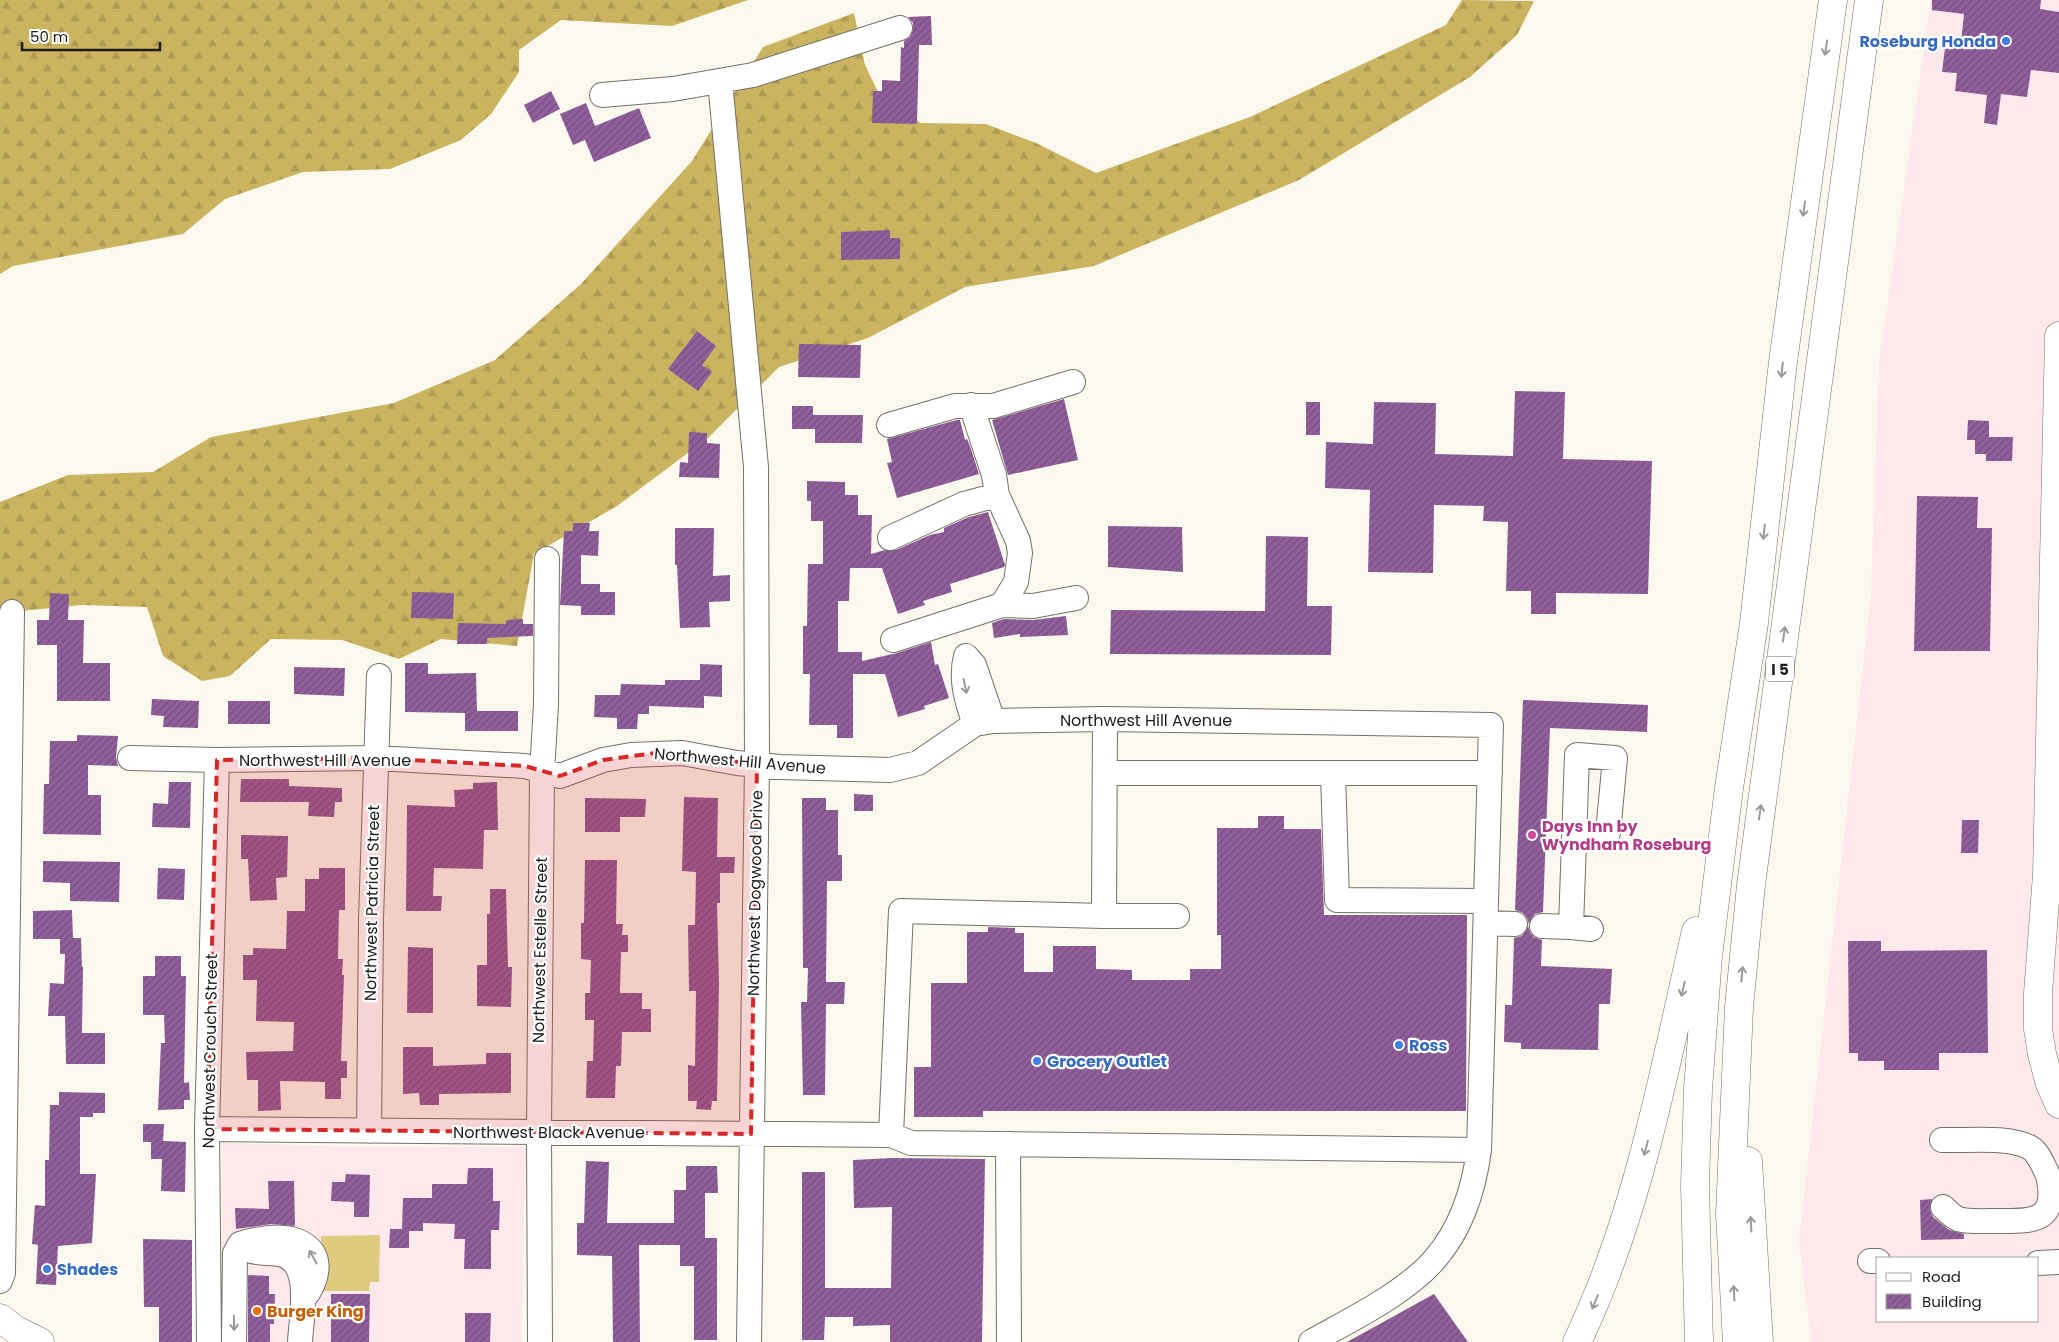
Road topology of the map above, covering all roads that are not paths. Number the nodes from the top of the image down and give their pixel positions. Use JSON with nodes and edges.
{"nodes":[{"id":1,"x":1833,"y":0,"type":"edge"},
{"id":2,"x":1869,"y":0,"type":"edge"},
{"id":3,"x":900,"y":28,"type":"dead end"},
{"id":4,"x":720,"y":81,"type":"junction"},
{"id":5,"x":602,"y":95,"type":"dead end"},
{"id":6,"x":2059,"y":336,"type":"edge"},
{"id":7,"x":1073,"y":382,"type":"dead end"},
{"id":8,"x":971,"y":405,"type":"junction"},
{"id":9,"x":889,"y":425,"type":"dead end"},
{"id":10,"x":997,"y":495,"type":"junction"},
{"id":11,"x":890,"y":538,"type":"dead end"},
{"id":12,"x":547,"y":559,"type":"dead end"},
{"id":13,"x":1076,"y":598,"type":"dead end"},
{"id":14,"x":1002,"y":605,"type":"junction"},
{"id":15,"x":12,"y":612,"type":"dead end"},
{"id":16,"x":966,"y":617,"type":"junction"},
{"id":17,"x":893,"y":640,"type":"dead end"},
{"id":18,"x":378,"y":676,"type":"dead end"},
{"id":19,"x":1105,"y":719,"type":"junction"},
{"id":20,"x":984,"y":723,"type":"junction"},
{"id":21,"x":130,"y":758,"type":"dead end"},
{"id":22,"x":375,"y":758,"type":"junction"},
{"id":23,"x":217,"y":760,"type":"junction"},
{"id":24,"x":757,"y":764,"type":"junction"},
{"id":25,"x":542,"y":772,"type":"junction"},
{"id":26,"x":1105,"y":772,"type":"junction"},
{"id":27,"x":1333,"y":772,"type":"junction"},
{"id":28,"x":1490,"y":772,"type":"junction"},
{"id":29,"x":1729,"y":788,"type":"junction"},
{"id":30,"x":1574,"y":842,"type":"dead end"},
{"id":31,"x":1486,"y":912,"type":"junction"},
{"id":32,"x":1104,"y":916,"type":"junction"},
{"id":33,"x":1177,"y":916,"type":"dead end"},
{"id":34,"x":1515,"y":924,"type":"dead end"},
{"id":35,"x":1542,"y":926,"type":"dead end"},
{"id":36,"x":4,"y":970,"type":"edge"},
{"id":37,"x":1739,"y":1006,"type":"junction"},
{"id":38,"x":2059,"y":1104,"type":"edge"},
{"id":39,"x":207,"y":1129,"type":"junction"},
{"id":40,"x":369,"y":1131,"type":"junction"},
{"id":41,"x":539,"y":1132,"type":"junction"},
{"id":42,"x":751,"y":1134,"type":"junction"},
{"id":43,"x":891,"y":1135,"type":"junction"},
{"id":44,"x":1942,"y":1140,"type":"dead end"},
{"id":45,"x":1008,"y":1144,"type":"junction"},
{"id":46,"x":1479,"y":1150,"type":"junction"},
{"id":47,"x":2,"y":1207,"type":"edge"},
{"id":48,"x":1943,"y":1207,"type":"dead end"},
{"id":49,"x":207,"y":1241,"type":"junction"},
{"id":50,"x":240,"y":1244,"type":"junction"},
{"id":51,"x":2059,"y":1262,"type":"edge"},
{"id":52,"x":2039,"y":1263,"type":"edge"},
{"id":53,"x":0,"y":1281,"type":"edge"},
{"id":54,"x":0,"y":1318,"type":"edge"},
{"id":55,"x":40,"y":1342,"type":"edge"},
{"id":56,"x":209,"y":1342,"type":"edge"},
{"id":57,"x":234,"y":1342,"type":"edge"},
{"id":58,"x":300,"y":1342,"type":"edge"},
{"id":59,"x":540,"y":1342,"type":"edge"},
{"id":60,"x":749,"y":1342,"type":"edge"},
{"id":61,"x":1009,"y":1342,"type":"edge"},
{"id":62,"x":1311,"y":1342,"type":"edge"},
{"id":63,"x":1577,"y":1342,"type":"edge"},
{"id":64,"x":1699,"y":1342,"type":"edge"},
{"id":65,"x":1737,"y":1342,"type":"edge"},
{"id":66,"x":1759,"y":1342,"type":"edge"}],
"edges":[{"from":1,"to":29,"type":"main road","number":"I 5","one_way":true},
{"from":37,"to":2,"type":"main road","number":"I 5","one_way":true},
{"from":3,"to":4,"type":"street"},
{"from":4,"to":5,"type":"street"},
{"from":4,"to":24,"type":"street","name":"Northwest Dogwood Drive"},
{"from":6,"to":38,"type":"main road"},
{"from":7,"to":8,"type":"street"},
{"from":8,"to":9,"type":"street"},
{"from":8,"to":10,"type":"street"},
{"from":10,"to":11,"type":"street"},
{"from":10,"to":14,"type":"street"},
{"from":12,"to":25,"type":"street","name":"Northwest Estelle Street"},
{"from":13,"to":14,"type":"street"},
{"from":14,"to":16,"type":"street"},
{"from":15,"to":36,"type":"street"},
{"from":16,"to":17,"type":"street"},
{"from":16,"to":20,"type":"street"},
{"from":18,"to":22,"type":"street","name":"Northwest Patricia Street"},
{"from":19,"to":20,"type":"street","name":"Northwest Hill Avenue"},
{"from":19,"to":26,"type":"street"},
{"from":19,"to":28,"type":"street","name":"Northwest Hill Avenue"},
{"from":20,"to":24,"type":"street","name":"Northwest Hill Avenue"},
{"from":21,"to":23,"type":"street","name":"Northwest Hill Avenue"},
{"from":22,"to":23,"type":"street","name":"Northwest Hill Avenue"},
{"from":22,"to":25,"type":"street","name":"Northwest Hill Avenue"},
{"from":22,"to":40,"type":"street","name":"Northwest Patricia Street"},
{"from":23,"to":39,"type":"street","name":"Northwest Crouch Street"},
{"from":24,"to":25,"type":"street","name":"Northwest Hill Avenue"},
{"from":24,"to":42,"type":"street","name":"Northwest Dogwood Drive"},
{"from":25,"to":41,"type":"street","name":"Northwest Estelle Street"},
{"from":26,"to":27,"type":"street"},
{"from":26,"to":32,"type":"street"},
{"from":27,"to":28,"type":"street"},
{"from":27,"to":31,"type":"street"},
{"from":28,"to":31,"type":"street"},
{"from":29,"to":63,"type":"main road","one_way":true},
{"from":29,"to":64,"type":"main road","number":"I 5"},
{"from":30,"to":35,"type":"street"},
{"from":31,"to":34,"type":"street"},
{"from":31,"to":46,"type":"street"},
{"from":32,"to":33,"type":"street"},
{"from":32,"to":43,"type":"street"},
{"from":36,"to":47,"type":"street"},
{"from":65,"to":37,"type":"main road","number":"I 5","one_way":true},
{"from":66,"to":37,"type":"main road","one_way":true},
{"from":39,"to":40,"type":"street","name":"Northwest Black Avenue"},
{"from":39,"to":49,"type":"street","name":"Northwest Crouch Street"},
{"from":40,"to":41,"type":"street","name":"Northwest Black Avenue"},
{"from":41,"to":42,"type":"street","name":"Northwest Black Avenue"},
{"from":41,"to":59,"type":"street","name":"Northwest Estelle Street"},
{"from":42,"to":43,"type":"street","name":"Northwest Black Avenue"},
{"from":42,"to":60,"type":"street","name":"Northwest Dogwood Drive"},
{"from":43,"to":45,"type":"street","name":"Northwest Black Avenue"},
{"from":44,"to":48,"type":"street"},
{"from":45,"to":46,"type":"street","name":"Northwest Black Avenue"},
{"from":45,"to":61,"type":"street"},
{"from":46,"to":62,"type":"street"},
{"from":47,"to":53,"type":"street"},
{"from":49,"to":50,"type":"street"},
{"from":49,"to":56,"type":"street","name":"Northwest Crouch Street"},
{"from":50,"to":57,"type":"street","one_way":true},
{"from":58,"to":50,"type":"street","one_way":true},
{"from":51,"to":52,"type":"street"},
{"from":54,"to":55,"type":"main road"}]}
